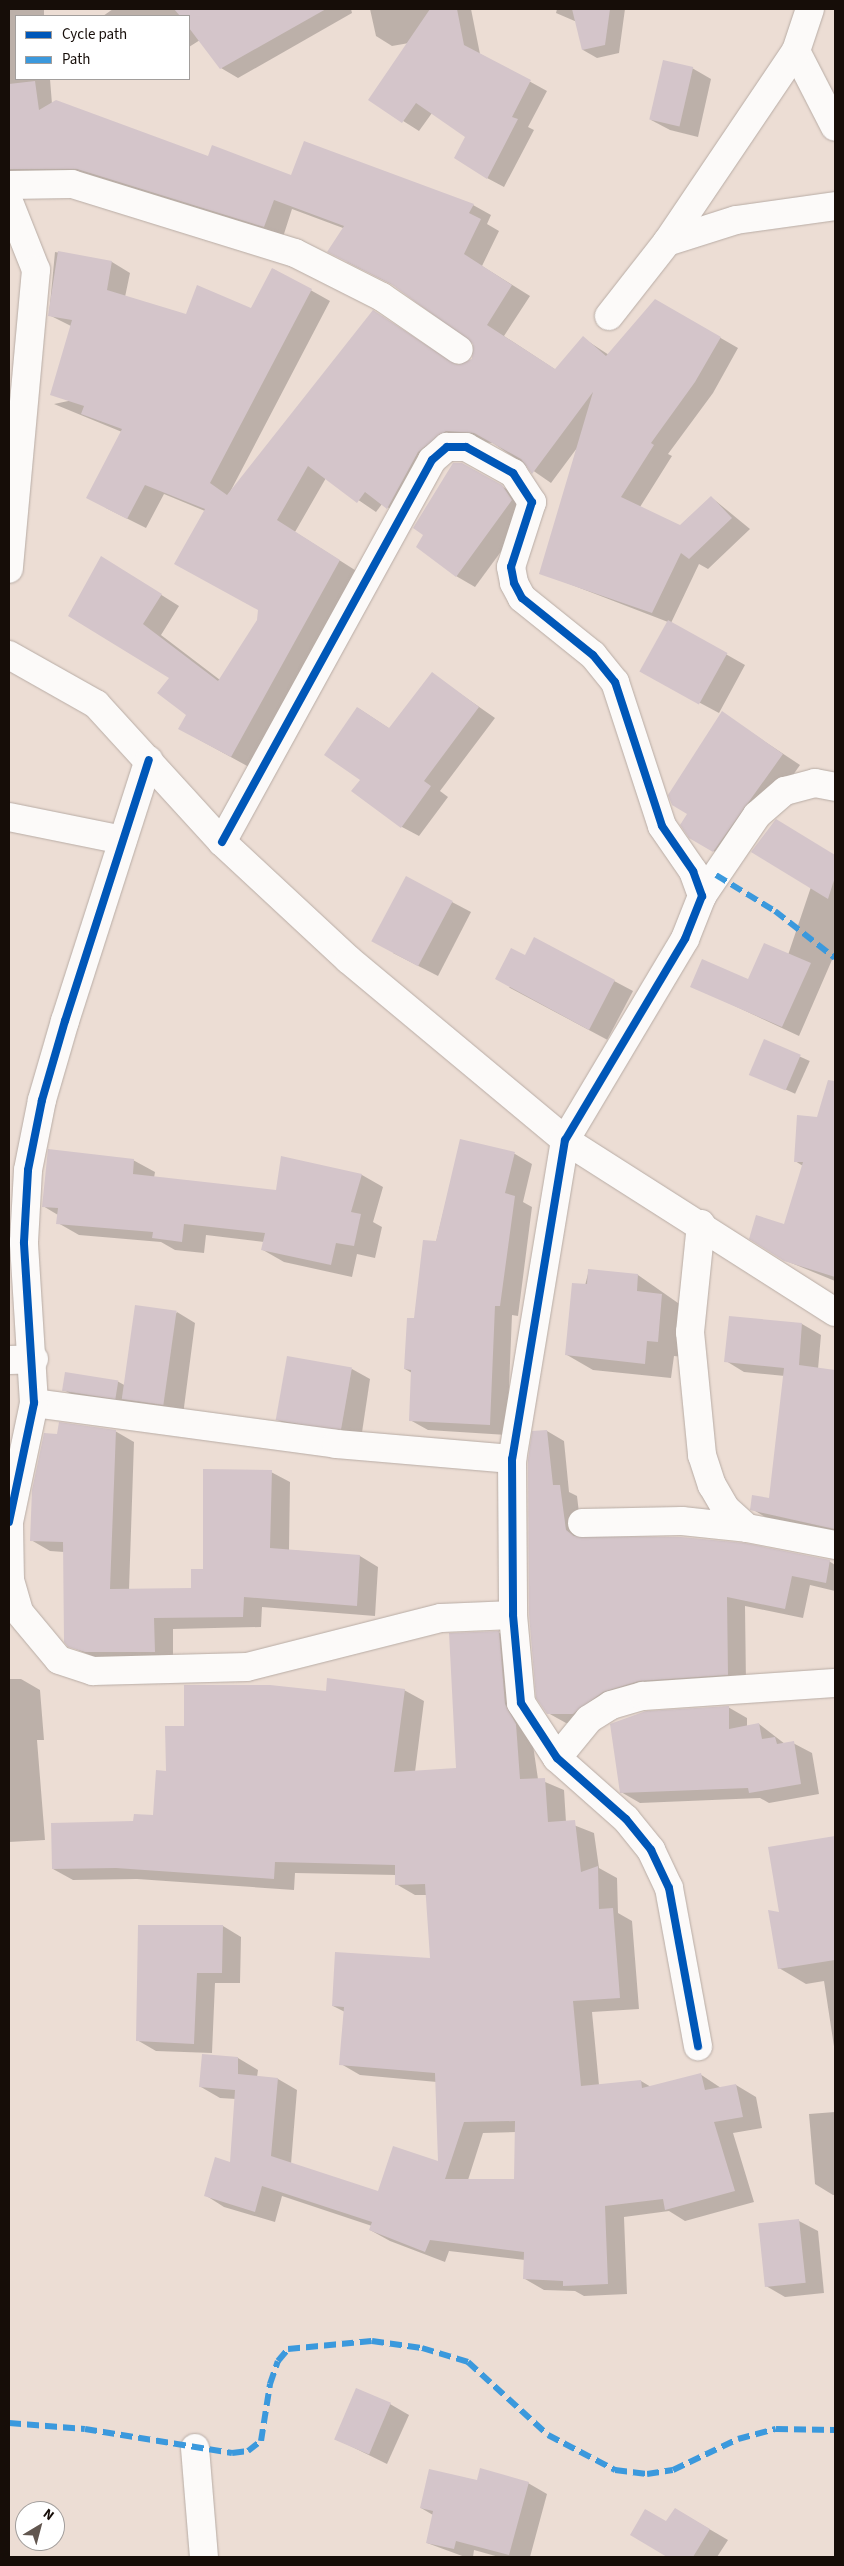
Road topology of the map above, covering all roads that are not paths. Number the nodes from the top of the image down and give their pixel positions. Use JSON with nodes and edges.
{"nodes":[{"id":1,"x":810,"y":9,"type":"edge"},
{"id":2,"x":796,"y":51,"type":"junction"},
{"id":3,"x":835,"y":127,"type":"edge"},
{"id":4,"x":9,"y":184,"type":"edge"},
{"id":5,"x":9,"y":202,"type":"edge"},
{"id":6,"x":835,"y":206,"type":"edge"},
{"id":7,"x":666,"y":242,"type":"junction"},
{"id":8,"x":609,"y":316,"type":"dead end"},
{"id":9,"x":460,"y":350,"type":"dead end"},
{"id":10,"x":9,"y":569,"type":"edge"},
{"id":11,"x":9,"y":655,"type":"edge"},
{"id":12,"x":149,"y":760,"type":"junction"},
{"id":13,"x":835,"y":787,"type":"edge"},
{"id":14,"x":9,"y":817,"type":"edge"},
{"id":15,"x":123,"y":840,"type":"junction"},
{"id":16,"x":222,"y":842,"type":"junction"},
{"id":17,"x":702,"y":896,"type":"junction"},
{"id":18,"x":565,"y":1140,"type":"junction"},
{"id":19,"x":701,"y":1224,"type":"junction"},
{"id":20,"x":835,"y":1312,"type":"edge"},
{"id":21,"x":22,"y":1360,"type":"edge"},
{"id":22,"x":34,"y":1403,"type":"junction"},
{"id":23,"x":512,"y":1459,"type":"junction"},
{"id":24,"x":582,"y":1523,"type":"dead end"},
{"id":25,"x":9,"y":1524,"type":"edge"},
{"id":26,"x":747,"y":1528,"type":"junction"},
{"id":27,"x":835,"y":1545,"type":"edge"},
{"id":28,"x":513,"y":1614,"type":"junction"},
{"id":29,"x":835,"y":1682,"type":"edge"},
{"id":30,"x":557,"y":1758,"type":"junction"},
{"id":31,"x":698,"y":2046,"type":"dead end"},
{"id":32,"x":195,"y":2448,"type":"dead end"},
{"id":33,"x":204,"y":2557,"type":"edge"}],
"edges":[{"from":1,"to":2,"type":"street"},
{"from":2,"to":3,"type":"street"},
{"from":2,"to":7,"type":"street"},
{"from":4,"to":9,"type":"street"},
{"from":5,"to":10,"type":"street"},
{"from":6,"to":7,"type":"street"},
{"from":7,"to":8,"type":"street"},
{"from":11,"to":12,"type":"street"},
{"from":12,"to":15,"type":"street"},
{"from":12,"to":16,"type":"street"},
{"from":13,"to":17,"type":"street"},
{"from":14,"to":15,"type":"street"},
{"from":15,"to":21,"type":"street"},
{"from":16,"to":17,"type":"street"},
{"from":16,"to":18,"type":"street"},
{"from":17,"to":18,"type":"street"},
{"from":18,"to":19,"type":"street"},
{"from":18,"to":23,"type":"street"},
{"from":19,"to":20,"type":"street"},
{"from":19,"to":26,"type":"street"},
{"from":21,"to":22,"type":"street"},
{"from":22,"to":23,"type":"street"},
{"from":22,"to":25,"type":"street"},
{"from":23,"to":28,"type":"street"},
{"from":24,"to":26,"type":"street"},
{"from":25,"to":28,"type":"street"},
{"from":26,"to":27,"type":"street"},
{"from":28,"to":30,"type":"street"},
{"from":29,"to":30,"type":"street"},
{"from":30,"to":31,"type":"street"},
{"from":32,"to":33,"type":"street"}]}
